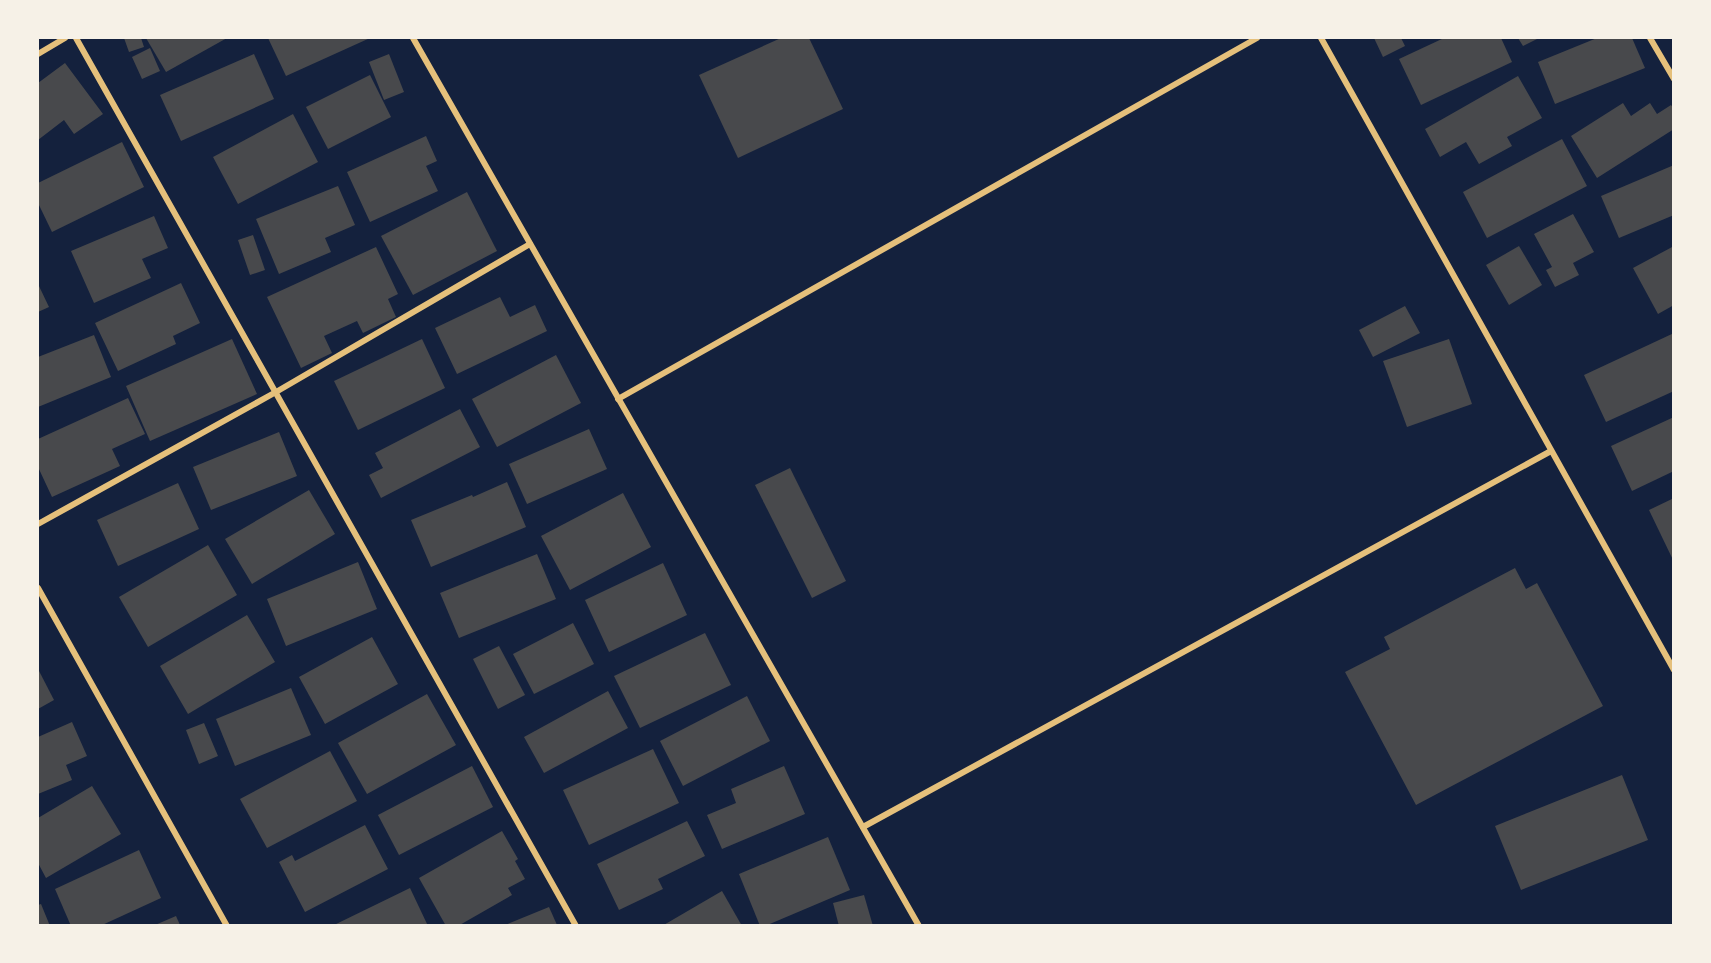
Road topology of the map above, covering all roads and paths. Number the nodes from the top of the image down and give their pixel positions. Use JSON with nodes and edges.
{"nodes":[{"id":1,"x":65,"y":38,"type":"edge"},
{"id":2,"x":76,"y":38,"type":"edge"},
{"id":3,"x":413,"y":38,"type":"edge"},
{"id":4,"x":1257,"y":38,"type":"edge"},
{"id":5,"x":1321,"y":38,"type":"edge"},
{"id":6,"x":1650,"y":38,"type":"edge"},
{"id":7,"x":38,"y":54,"type":"edge"},
{"id":8,"x":1674,"y":79,"type":"edge"},
{"id":9,"x":530,"y":244,"type":"junction"},
{"id":10,"x":276,"y":392,"type":"junction"},
{"id":11,"x":618,"y":399,"type":"junction"},
{"id":12,"x":1551,"y":451,"type":"junction"},
{"id":13,"x":38,"y":524,"type":"edge"},
{"id":14,"x":38,"y":588,"type":"edge"},
{"id":15,"x":1674,"y":670,"type":"edge"},
{"id":16,"x":863,"y":827,"type":"junction"},
{"id":17,"x":227,"y":926,"type":"edge"},
{"id":18,"x":576,"y":926,"type":"edge"},
{"id":19,"x":919,"y":926,"type":"edge"}],
"edges":[{"from":1,"to":7,"type":"street"},
{"from":2,"to":10,"type":"street"},
{"from":3,"to":9,"type":"street"},
{"from":4,"to":11,"type":"street"},
{"from":5,"to":12,"type":"street"},
{"from":6,"to":8,"type":"street"},
{"from":9,"to":10,"type":"street"},
{"from":9,"to":11,"type":"street"},
{"from":10,"to":13,"type":"street"},
{"from":10,"to":18,"type":"street"},
{"from":11,"to":16,"type":"street"},
{"from":12,"to":15,"type":"street"},
{"from":12,"to":16,"type":"street"},
{"from":14,"to":17,"type":"street"},
{"from":16,"to":19,"type":"street"}]}
